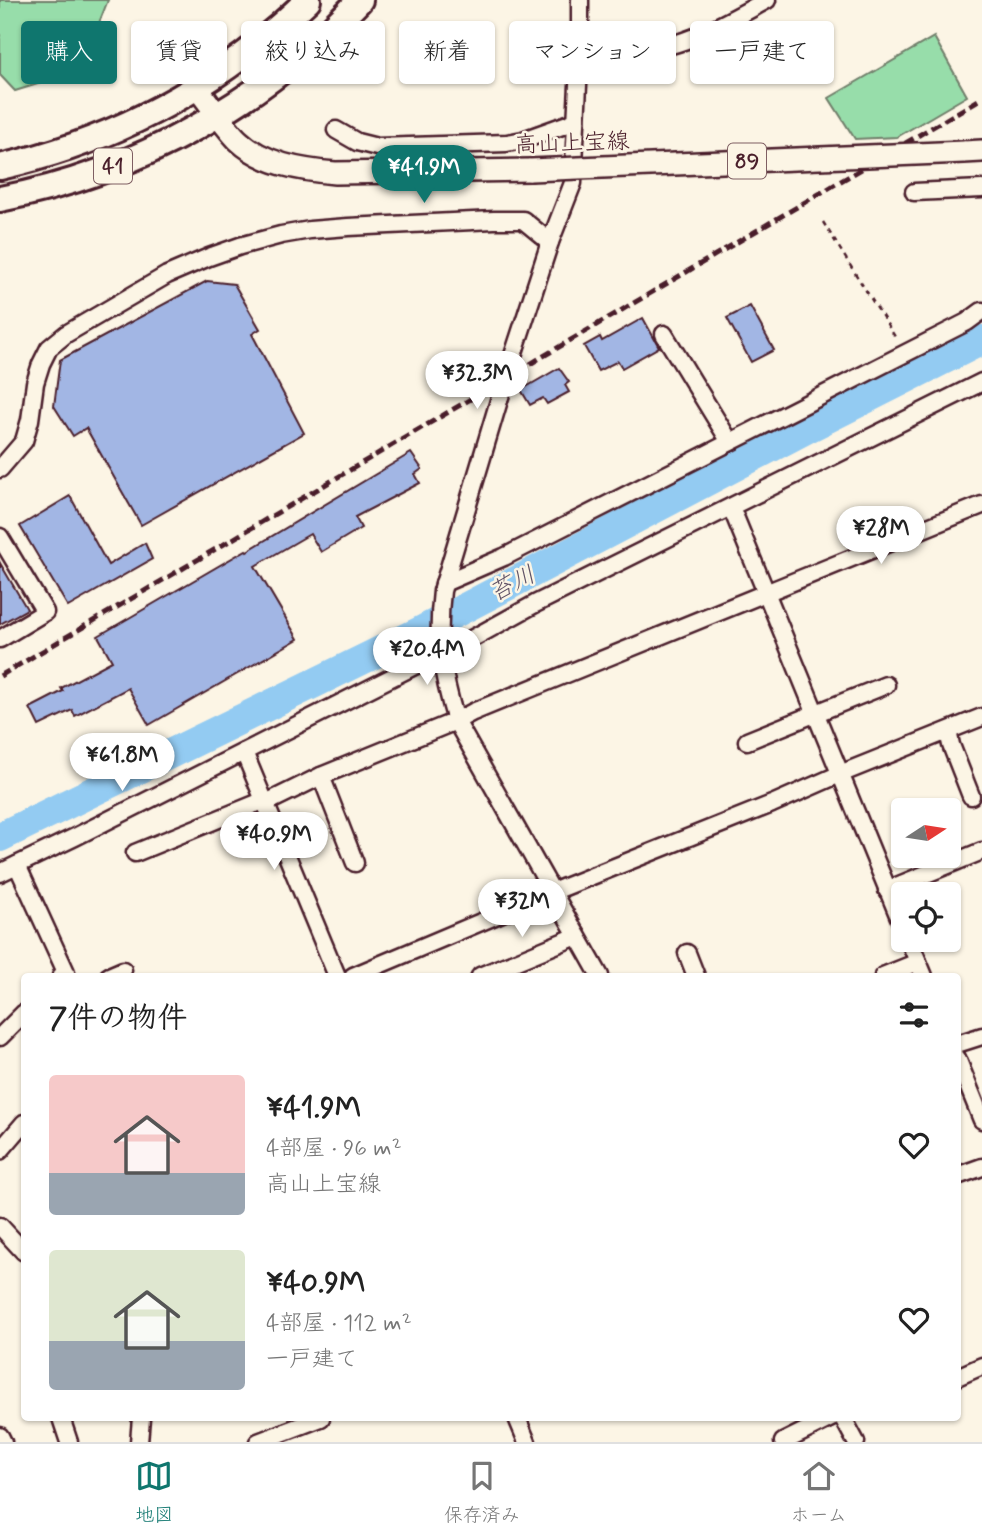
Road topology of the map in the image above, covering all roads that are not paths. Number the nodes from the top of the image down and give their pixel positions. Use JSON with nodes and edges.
{"nodes":[{"id":1,"x":308,"y":0,"type":"edge"},
{"id":2,"x":360,"y":0,"type":"edge"},
{"id":3,"x":580,"y":0,"type":"edge"},
{"id":4,"x":767,"y":0,"type":"edge"},
{"id":5,"x":580,"y":21,"type":"edge"},
{"id":6,"x":676,"y":43,"type":"edge"},
{"id":7,"x":578,"y":84,"type":"edge"},
{"id":8,"x":197,"y":88,"type":"junction"},
{"id":9,"x":218,"y":115,"type":"junction"},
{"id":10,"x":576,"y":121,"type":"junction"},
{"id":11,"x":336,"y":130,"type":"dead end"},
{"id":12,"x":982,"y":151,"type":"edge"},
{"id":13,"x":0,"y":167,"type":"edge"},
{"id":14,"x":982,"y":190,"type":"edge"},
{"id":15,"x":914,"y":192,"type":"dead end"},
{"id":16,"x":0,"y":199,"type":"edge"},
{"id":17,"x":550,"y":242,"type":"junction"},
{"id":18,"x":977,"y":316,"type":"edge"},
{"id":19,"x":664,"y":334,"type":"dead end"},
{"id":20,"x":982,"y":382,"type":"edge"},
{"id":21,"x":730,"y":442,"type":"junction"},
{"id":22,"x":0,"y":469,"type":"edge"},
{"id":23,"x":982,"y":505,"type":"edge"},
{"id":24,"x":731,"y":507,"type":"junction"},
{"id":25,"x":0,"y":537,"type":"edge"},
{"id":26,"x":443,"y":587,"type":"junction"},
{"id":27,"x":766,"y":593,"type":"junction"},
{"id":28,"x":0,"y":639,"type":"edge"},
{"id":29,"x":440,"y":651,"type":"junction"},
{"id":30,"x":886,"y":685,"type":"dead end"},
{"id":31,"x":816,"y":714,"type":"junction"},
{"id":32,"x":982,"y":717,"type":"edge"},
{"id":33,"x":456,"y":721,"type":"junction"},
{"id":34,"x":948,"y":731,"type":"junction"},
{"id":35,"x":747,"y":741,"type":"dead end"},
{"id":36,"x":244,"y":752,"type":"junction"},
{"id":37,"x":840,"y":774,"type":"junction"},
{"id":38,"x":321,"y":776,"type":"junction"},
{"id":39,"x":971,"y":796,"type":"dead end"},
{"id":40,"x":265,"y":802,"type":"junction"},
{"id":41,"x":982,"y":851,"type":"edge"},
{"id":42,"x":135,"y":853,"type":"dead end"},
{"id":43,"x":355,"y":863,"type":"dead end"},
{"id":44,"x":17,"y":865,"type":"junction"},
{"id":45,"x":0,"y":873,"type":"edge"},
{"id":46,"x":887,"y":890,"type":"junction"},
{"id":47,"x":552,"y":892,"type":"junction"},
{"id":48,"x":891,"y":899,"type":"edge"},
{"id":49,"x":577,"y":936,"type":"junction"},
{"id":50,"x":914,"y":952,"type":"edge"},
{"id":51,"x":687,"y":953,"type":"dead end"},
{"id":52,"x":921,"y":969,"type":"edge"},
{"id":53,"x":64,"y":973,"type":"edge"},
{"id":54,"x":336,"y":973,"type":"edge"},
{"id":55,"x":360,"y":973,"type":"edge"},
{"id":56,"x":487,"y":973,"type":"edge"},
{"id":57,"x":598,"y":973,"type":"edge"},
{"id":58,"x":695,"y":973,"type":"edge"},
{"id":59,"x":899,"y":973,"type":"edge"},
{"id":60,"x":21,"y":1016,"type":"edge"},
{"id":61,"x":982,"y":1036,"type":"edge"},
{"id":62,"x":0,"y":1037,"type":"edge"},
{"id":63,"x":961,"y":1043,"type":"edge"},
{"id":64,"x":961,"y":1068,"type":"edge"},
{"id":65,"x":982,"y":1119,"type":"edge"},
{"id":66,"x":21,"y":1126,"type":"edge"},
{"id":67,"x":0,"y":1151,"type":"edge"},
{"id":68,"x":982,"y":1167,"type":"edge"},
{"id":69,"x":961,"y":1175,"type":"edge"},
{"id":70,"x":0,"y":1226,"type":"edge"},
{"id":71,"x":21,"y":1249,"type":"edge"},
{"id":72,"x":982,"y":1366,"type":"edge"},
{"id":73,"x":961,"y":1375,"type":"edge"},
{"id":74,"x":62,"y":1421,"type":"edge"},
{"id":75,"x":141,"y":1421,"type":"edge"},
{"id":76,"x":313,"y":1421,"type":"edge"},
{"id":77,"x":518,"y":1421,"type":"edge"},
{"id":78,"x":839,"y":1421,"type":"edge"},
{"id":79,"x":845,"y":1421,"type":"edge"},
{"id":80,"x":0,"y":1436,"type":"edge"},
{"id":81,"x":3,"y":1442,"type":"edge"},
{"id":82,"x":69,"y":1442,"type":"edge"},
{"id":83,"x":139,"y":1442,"type":"edge"},
{"id":84,"x":258,"y":1442,"type":"edge"},
{"id":85,"x":527,"y":1442,"type":"edge"},
{"id":86,"x":783,"y":1442,"type":"edge"},
{"id":87,"x":856,"y":1442,"type":"edge"}],
"edges":[{"from":1,"to":8,"type":"highway","number":"41"},
{"from":2,"to":9,"type":"highway","number":"41"},
{"from":3,"to":5,"type":"street"},
{"from":4,"to":6,"type":"street"},
{"from":7,"to":10,"type":"street"},
{"from":8,"to":9,"type":"main road","name":"高山上宝線","number":"89"},
{"from":8,"to":13,"type":"highway","number":"41"},
{"from":9,"to":12,"type":"main road","name":"高山上宝線","number":"89","bridge":true},
{"from":9,"to":16,"type":"highway","number":"41"},
{"from":10,"to":11,"type":"street"},
{"from":10,"to":17,"type":"street"},
{"from":14,"to":15,"type":"street"},
{"from":17,"to":22,"type":"street"},
{"from":17,"to":26,"type":"street"},
{"from":18,"to":21,"type":"street"},
{"from":19,"to":21,"type":"street"},
{"from":20,"to":24,"type":"street"},
{"from":21,"to":26,"type":"street"},
{"from":23,"to":27,"type":"street"},
{"from":24,"to":27,"type":"street"},
{"from":24,"to":29,"type":"street"},
{"from":25,"to":28,"type":"street"},
{"from":26,"to":29,"type":"street"},
{"from":27,"to":31,"type":"street"},
{"from":27,"to":33,"type":"street"},
{"from":29,"to":33,"type":"street"},
{"from":29,"to":36,"type":"street"},
{"from":30,"to":31,"type":"street"},
{"from":31,"to":35,"type":"street"},
{"from":31,"to":37,"type":"street"},
{"from":32,"to":34,"type":"street"},
{"from":33,"to":38,"type":"street"},
{"from":33,"to":47,"type":"street"},
{"from":34,"to":37,"type":"street"},
{"from":34,"to":39,"type":"street"},
{"from":36,"to":40,"type":"street"},
{"from":36,"to":44,"type":"street"},
{"from":37,"to":46,"type":"street"},
{"from":37,"to":47,"type":"street"},
{"from":38,"to":40,"type":"street"},
{"from":38,"to":43,"type":"street"},
{"from":40,"to":42,"type":"street"},
{"from":40,"to":54,"type":"street"},
{"from":41,"to":46,"type":"street"},
{"from":44,"to":45,"type":"street"},
{"from":44,"to":53,"type":"street"},
{"from":46,"to":48,"type":"street"},
{"from":47,"to":49,"type":"street"},
{"from":47,"to":55,"type":"street"},
{"from":49,"to":56,"type":"street"},
{"from":49,"to":57,"type":"street"},
{"from":50,"to":52,"type":"street"},
{"from":51,"to":58,"type":"street"},
{"from":52,"to":59,"type":"street"},
{"from":60,"to":62,"type":"street"},
{"from":61,"to":63,"type":"street"},
{"from":64,"to":65,"type":"street"},
{"from":66,"to":67,"type":"street"},
{"from":68,"to":69,"type":"street"},
{"from":70,"to":71,"type":"street"},
{"from":72,"to":73,"type":"street"},
{"from":74,"to":82,"type":"street"},
{"from":75,"to":83,"type":"street"},
{"from":76,"to":84,"type":"street"},
{"from":77,"to":85,"type":"street"},
{"from":78,"to":86,"type":"street"},
{"from":79,"to":87,"type":"street"},
{"from":80,"to":81,"type":"street"}]}
